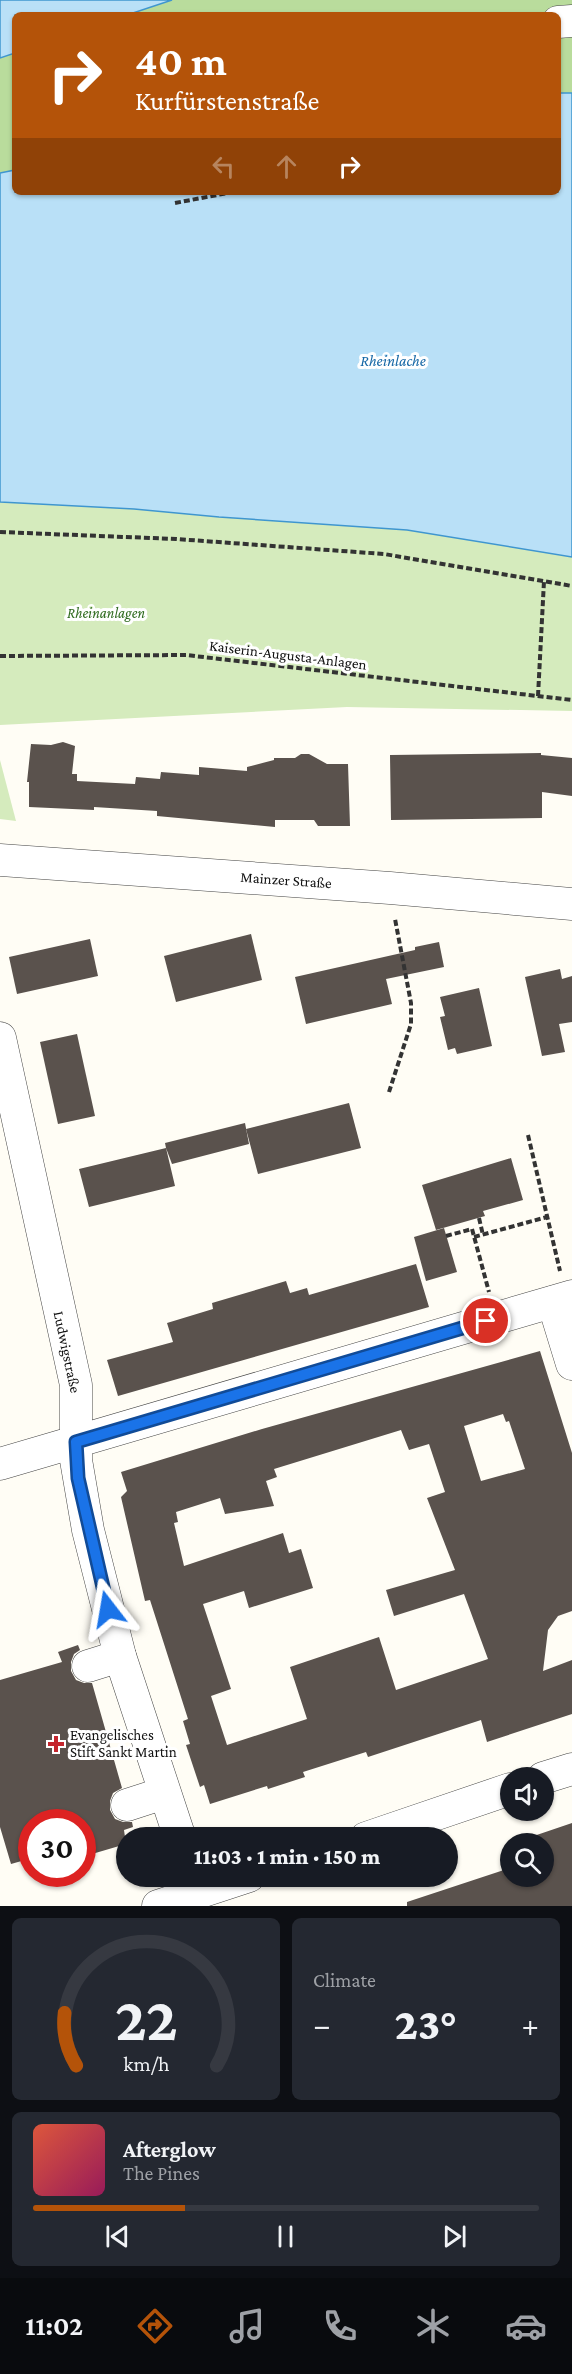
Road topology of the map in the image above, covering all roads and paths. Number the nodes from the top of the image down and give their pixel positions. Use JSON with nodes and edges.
{"nodes":[{"id":1,"x":216,"y":195,"type":"edge"},
{"id":2,"x":175,"y":202,"type":"dead end"},
{"id":3,"x":0,"y":532,"type":"edge"},
{"id":4,"x":544,"y":581,"type":"junction"},
{"id":5,"x":572,"y":586,"type":"edge"},
{"id":6,"x":0,"y":656,"type":"edge"},
{"id":7,"x":538,"y":696,"type":"junction"},
{"id":8,"x":572,"y":699,"type":"edge"},
{"id":9,"x":0,"y":860,"type":"edge"},
{"id":10,"x":572,"y":904,"type":"edge"},
{"id":11,"x":394,"y":919,"type":"dead end"},
{"id":12,"x":0,"y":1038,"type":"edge"},
{"id":13,"x":389,"y":1092,"type":"dead end"},
{"id":14,"x":528,"y":1135,"type":"dead end"},
{"id":15,"x":547,"y":1217,"type":"junction"},
{"id":16,"x":478,"y":1218,"type":"dead end"},
{"id":17,"x":483,"y":1235,"type":"junction"},
{"id":18,"x":446,"y":1236,"type":"dead end"},
{"id":19,"x":474,"y":1237,"type":"junction"},
{"id":20,"x":562,"y":1289,"type":"edge"},
{"id":21,"x":490,"y":1295,"type":"dead end"},
{"id":22,"x":572,"y":1364,"type":"edge"},
{"id":23,"x":76,"y":1442,"type":"junction"},
{"id":24,"x":0,"y":1464,"type":"edge"},
{"id":25,"x":120,"y":1656,"type":"junction"},
{"id":26,"x":88,"y":1666,"type":"dead end"},
{"id":27,"x":572,"y":1769,"type":"edge"},
{"id":28,"x":554,"y":1775,"type":"edge"},
{"id":29,"x":164,"y":1793,"type":"junction"},
{"id":30,"x":500,"y":1793,"type":"edge"},
{"id":31,"x":127,"y":1805,"type":"dead end"},
{"id":32,"x":176,"y":1827,"type":"edge"},
{"id":33,"x":399,"y":1827,"type":"edge"},
{"id":34,"x":214,"y":1887,"type":"edge"},
{"id":35,"x":198,"y":1892,"type":"edge"},
{"id":36,"x":158,"y":1906,"type":"edge"}],
"edges":[{"from":1,"to":2,"type":"path"},
{"from":3,"to":4,"type":"path"},
{"from":4,"to":5,"type":"path"},
{"from":4,"to":7,"type":"path"},
{"from":6,"to":7,"type":"path","name":"Kaiserin-Augusta-Anlagen"},
{"from":7,"to":8,"type":"path","name":"Kaiserin-Augusta-Anlagen"},
{"from":9,"to":10,"type":"street","name":"Mainzer Straße"},
{"from":11,"to":13,"type":"path"},
{"from":12,"to":23,"type":"street","name":"Ludwigstraße"},
{"from":14,"to":15,"type":"path"},
{"from":15,"to":17,"type":"path"},
{"from":15,"to":20,"type":"path"},
{"from":16,"to":17,"type":"path"},
{"from":17,"to":19,"type":"path"},
{"from":18,"to":19,"type":"path"},
{"from":19,"to":21,"type":"path"},
{"from":20,"to":22,"type":"street"},
{"from":20,"to":23,"type":"street"},
{"from":23,"to":24,"type":"street"},
{"from":23,"to":25,"type":"street","name":"Ludwigstraße"},
{"from":25,"to":26,"type":"street"},
{"from":25,"to":29,"type":"street","name":"Ludwigstraße"},
{"from":27,"to":28,"type":"street"},
{"from":29,"to":31,"type":"street"},
{"from":29,"to":32,"type":"street","name":"Ludwigstraße"},
{"from":30,"to":33,"type":"street"},
{"from":34,"to":35,"type":"street"},
{"from":35,"to":36,"type":"street"}]}
